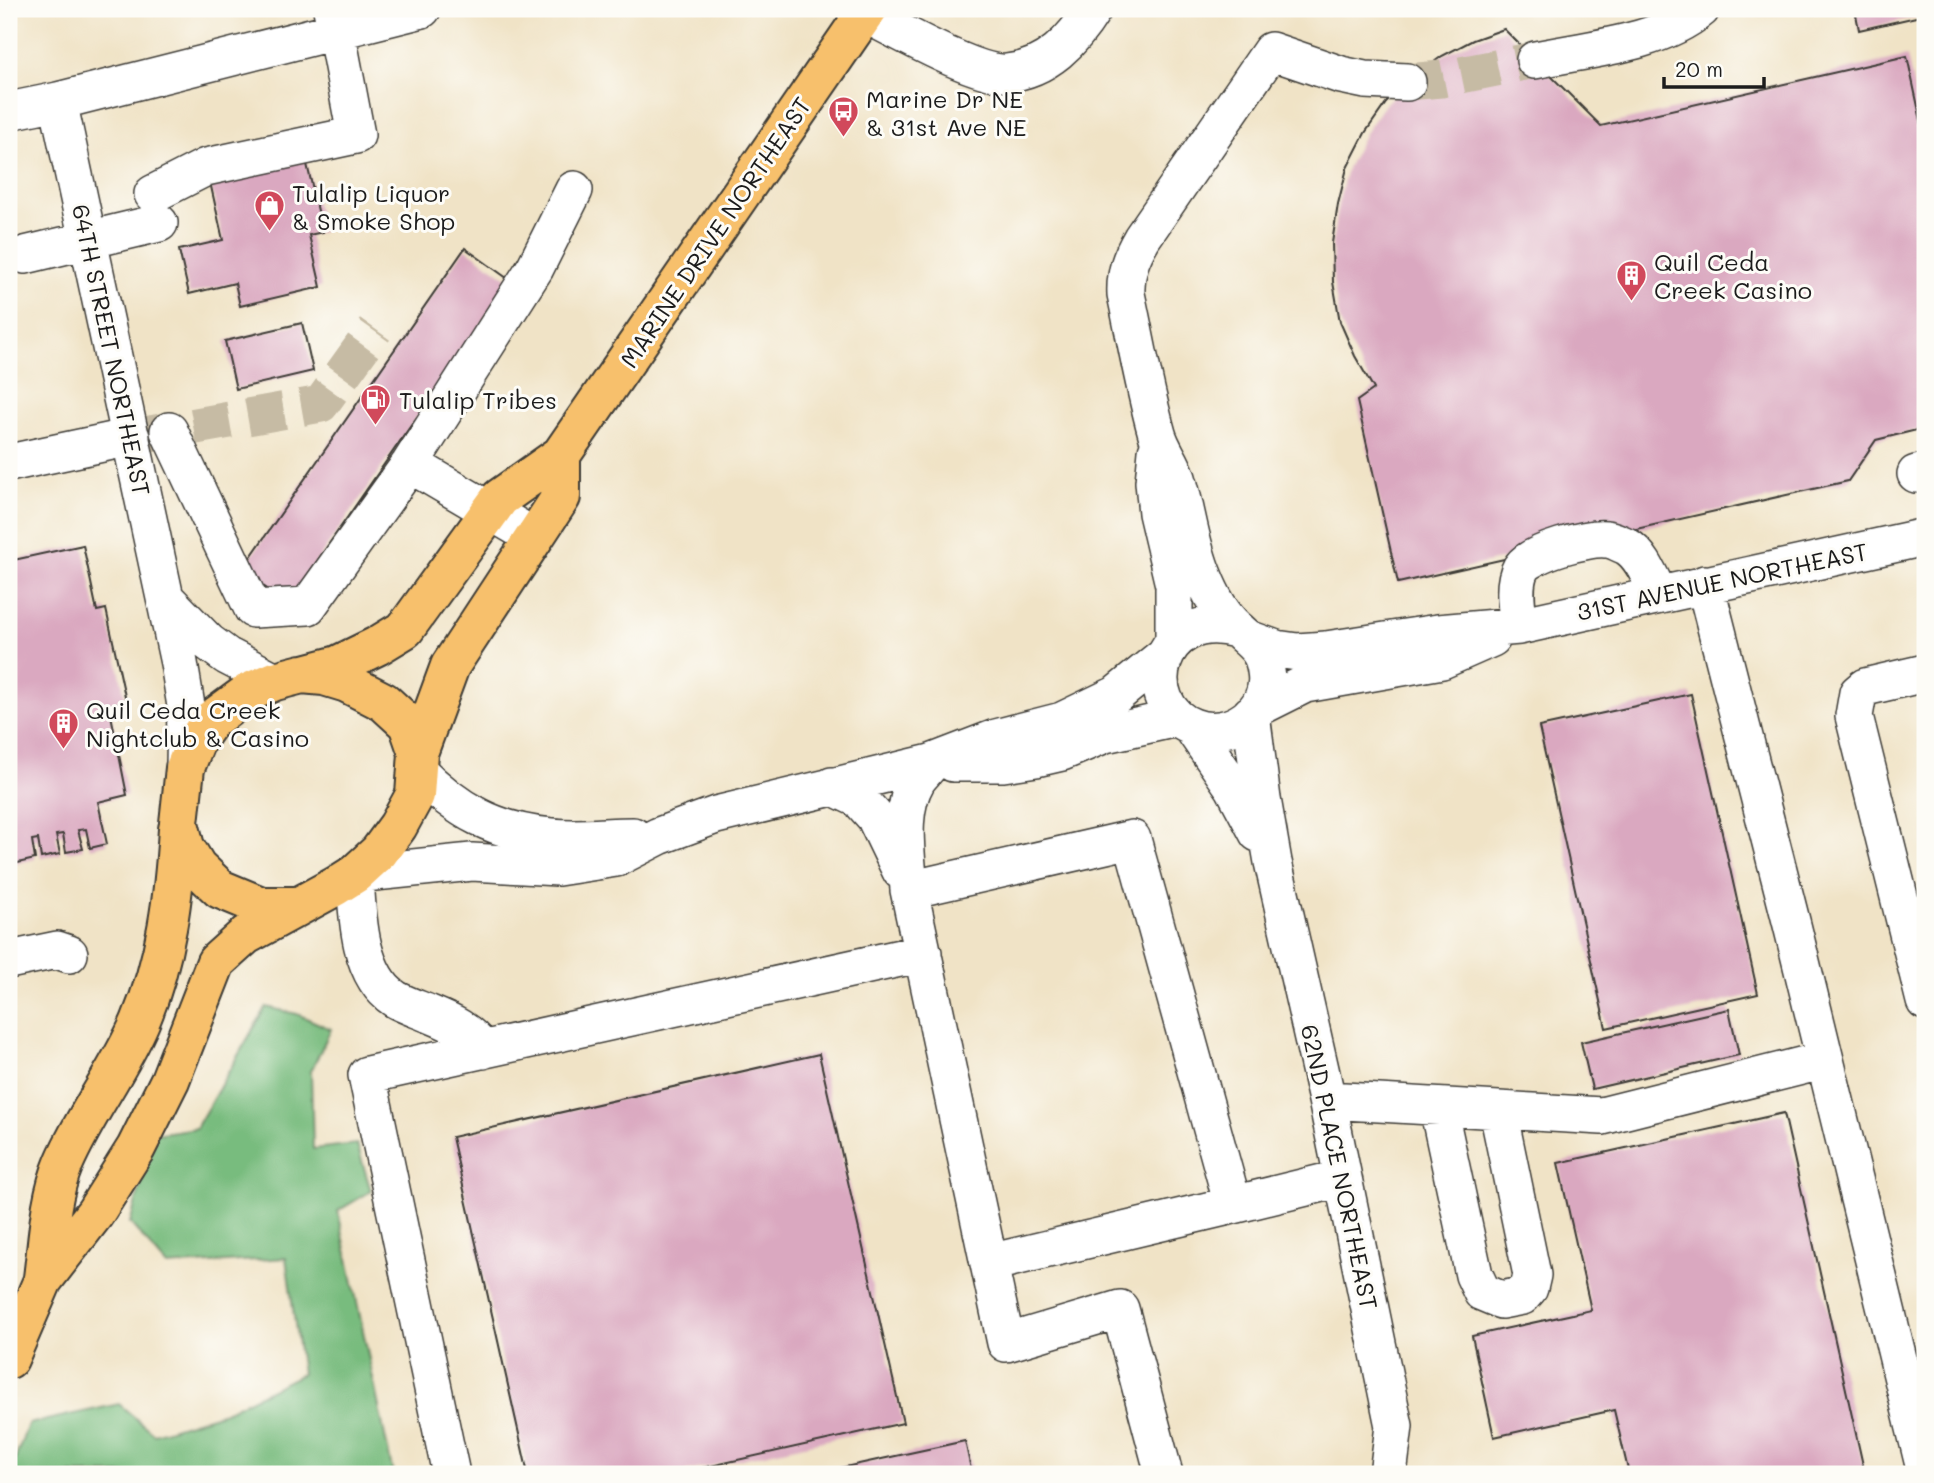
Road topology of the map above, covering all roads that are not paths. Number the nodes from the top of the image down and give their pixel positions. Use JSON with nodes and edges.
{"nodes":[{"id":1,"x":422,"y":9,"type":"edge"},
{"id":2,"x":1093,"y":9,"type":"edge"},
{"id":3,"x":1701,"y":9,"type":"edge"},
{"id":4,"x":863,"y":10,"type":"edge"},
{"id":5,"x":335,"y":19,"type":"edge"},
{"id":6,"x":1535,"y":60,"type":"tunnel mouth"},
{"id":7,"x":1407,"y":82,"type":"tunnel mouth"},
{"id":8,"x":58,"y":101,"type":"junction"},
{"id":9,"x":9,"y":111,"type":"edge"},
{"id":10,"x":574,"y":190,"type":"dead end"},
{"id":11,"x":88,"y":240,"type":"junction"},
{"id":12,"x":25,"y":255,"type":"dead end"},
{"id":13,"x":169,"y":431,"type":"dead end"},
{"id":14,"x":1157,"y":436,"type":"junction"},
{"id":15,"x":131,"y":437,"type":"junction"},
{"id":16,"x":561,"y":455,"type":"junction"},
{"id":17,"x":20,"y":457,"type":"edge"},
{"id":18,"x":410,"y":464,"type":"junction"},
{"id":19,"x":491,"y":512,"type":"junction"},
{"id":20,"x":534,"y":537,"type":"junction"},
{"id":21,"x":1925,"y":537,"type":"edge"},
{"id":22,"x":1705,"y":584,"type":"junction"},
{"id":23,"x":1659,"y":595,"type":"junction"},
{"id":24,"x":166,"y":599,"type":"junction"},
{"id":25,"x":1519,"y":626,"type":"junction"},
{"id":26,"x":1244,"y":634,"type":"junction"},
{"id":27,"x":1169,"y":648,"type":"junction"},
{"id":28,"x":1925,"y":673,"type":"edge"},
{"id":29,"x":289,"y":678,"type":"junction"},
{"id":30,"x":1254,"y":711,"type":"junction"},
{"id":31,"x":1184,"y":722,"type":"junction"},
{"id":32,"x":417,"y":761,"type":"junction"},
{"id":33,"x":931,"y":763,"type":"junction"},
{"id":34,"x":185,"y":768,"type":"junction"},
{"id":35,"x":832,"y":786,"type":"junction"},
{"id":36,"x":179,"y":823,"type":"junction"},
{"id":37,"x":659,"y":836,"type":"junction"},
{"id":38,"x":1273,"y":862,"type":"junction"},
{"id":39,"x":355,"y":874,"type":"junction"},
{"id":40,"x":909,"y":890,"type":"junction"},
{"id":41,"x":297,"y":906,"type":"junction"},
{"id":42,"x":923,"y":953,"type":"junction"},
{"id":43,"x":69,"y":954,"type":"dead end"},
{"id":44,"x":9,"y":960,"type":"edge"},
{"id":45,"x":1925,"y":1002,"type":"edge"},
{"id":46,"x":482,"y":1050,"type":"junction"},
{"id":47,"x":1825,"y":1060,"type":"junction"},
{"id":48,"x":1327,"y":1100,"type":"junction"},
{"id":49,"x":1438,"y":1107,"type":"junction"},
{"id":50,"x":1498,"y":1111,"type":"junction"},
{"id":51,"x":1343,"y":1178,"type":"junction"},
{"id":52,"x":1233,"y":1205,"type":"junction"},
{"id":53,"x":989,"y":1263,"type":"junction"},
{"id":54,"x":43,"y":1280,"type":"junction"},
{"id":55,"x":9,"y":1359,"type":"edge"},
{"id":56,"x":1925,"y":1469,"type":"edge"},
{"id":57,"x":1391,"y":1472,"type":"edge"},
{"id":58,"x":451,"y":1474,"type":"edge"},
{"id":59,"x":1164,"y":1474,"type":"edge"}],
"edges":[{"from":1,"to":5,"type":"street"},
{"from":2,"to":4,"type":"street"},
{"from":3,"to":6,"type":"street"},
{"from":4,"to":16,"type":"main road","name":"MARINE DRIVE NORTHEAST"},
{"from":5,"to":8,"type":"street"},
{"from":5,"to":11,"type":"street"},
{"from":7,"to":14,"type":"street"},
{"from":8,"to":9,"type":"street"},
{"from":8,"to":11,"type":"street","name":"64TH STREET NORTHEAST"},
{"from":10,"to":18,"type":"street"},
{"from":11,"to":12,"type":"street"},
{"from":11,"to":15,"type":"street","name":"64TH STREET NORTHEAST"},
{"from":13,"to":18,"type":"street"},
{"from":14,"to":26,"type":"street"},
{"from":14,"to":27,"type":"street"},
{"from":15,"to":17,"type":"street"},
{"from":15,"to":24,"type":"street","name":"64TH STREET NORTHEAST"},
{"from":16,"to":19,"type":"main road","name":"MARINE DRIVE NORTHEAST"},
{"from":16,"to":20,"type":"main road"},
{"from":18,"to":19,"type":"street"},
{"from":19,"to":20,"type":"street"},
{"from":19,"to":29,"type":"main road","name":"MARINE DRIVE NORTHEAST"},
{"from":20,"to":32,"type":"main road"},
{"from":21,"to":22,"type":"street","name":"31ST AVENUE NORTHEAST"},
{"from":22,"to":23,"type":"street","name":"31ST AVENUE NORTHEAST"},
{"from":22,"to":47,"type":"street"},
{"from":23,"to":25,"type":"street","name":"31ST AVENUE NORTHEAST"},
{"from":23,"to":25,"type":"street"},
{"from":24,"to":29,"type":"street"},
{"from":24,"to":34,"type":"street","name":"64TH STREET NORTHEAST"},
{"from":25,"to":26,"type":"street","name":"31ST AVENUE NORTHEAST"},
{"from":25,"to":30,"type":"street","name":"31ST AVENUE NORTHEAST"},
{"from":26,"to":27,"type":"street"},
{"from":26,"to":30,"type":"street"},
{"from":27,"to":31,"type":"street"},
{"from":27,"to":33,"type":"street"},
{"from":28,"to":45,"type":"street"},
{"from":29,"to":32,"type":"main road"},
{"from":29,"to":34,"type":"main road"},
{"from":30,"to":31,"type":"street"},
{"from":30,"to":38,"type":"street","name":"62ND PLACE NORTHEAST"},
{"from":31,"to":33,"type":"street"},
{"from":31,"to":38,"type":"street","name":"62ND PLACE NORTHEAST"},
{"from":32,"to":37,"type":"street"},
{"from":32,"to":39,"type":"main road"},
{"from":33,"to":35,"type":"street"},
{"from":33,"to":40,"type":"street"},
{"from":34,"to":36,"type":"main road"},
{"from":35,"to":37,"type":"street"},
{"from":35,"to":40,"type":"street"},
{"from":36,"to":41,"type":"main road"},
{"from":36,"to":54,"type":"main road"},
{"from":37,"to":39,"type":"street"},
{"from":38,"to":48,"type":"street","name":"62ND PLACE NORTHEAST"},
{"from":39,"to":41,"type":"main road"},
{"from":39,"to":46,"type":"street"},
{"from":40,"to":42,"type":"street"},
{"from":40,"to":52,"type":"street"},
{"from":41,"to":54,"type":"main road"},
{"from":42,"to":46,"type":"street"},
{"from":42,"to":53,"type":"street"},
{"from":43,"to":44,"type":"street"},
{"from":46,"to":58,"type":"street"},
{"from":47,"to":50,"type":"street"},
{"from":47,"to":56,"type":"street"},
{"from":48,"to":49,"type":"street"},
{"from":48,"to":51,"type":"street","name":"62ND PLACE NORTHEAST"},
{"from":49,"to":50,"type":"street"},
{"from":49,"to":50,"type":"street"},
{"from":51,"to":52,"type":"street"},
{"from":51,"to":57,"type":"street","name":"62ND PLACE NORTHEAST"},
{"from":52,"to":53,"type":"street"},
{"from":53,"to":59,"type":"street"},
{"from":54,"to":55,"type":"main road"}]}
